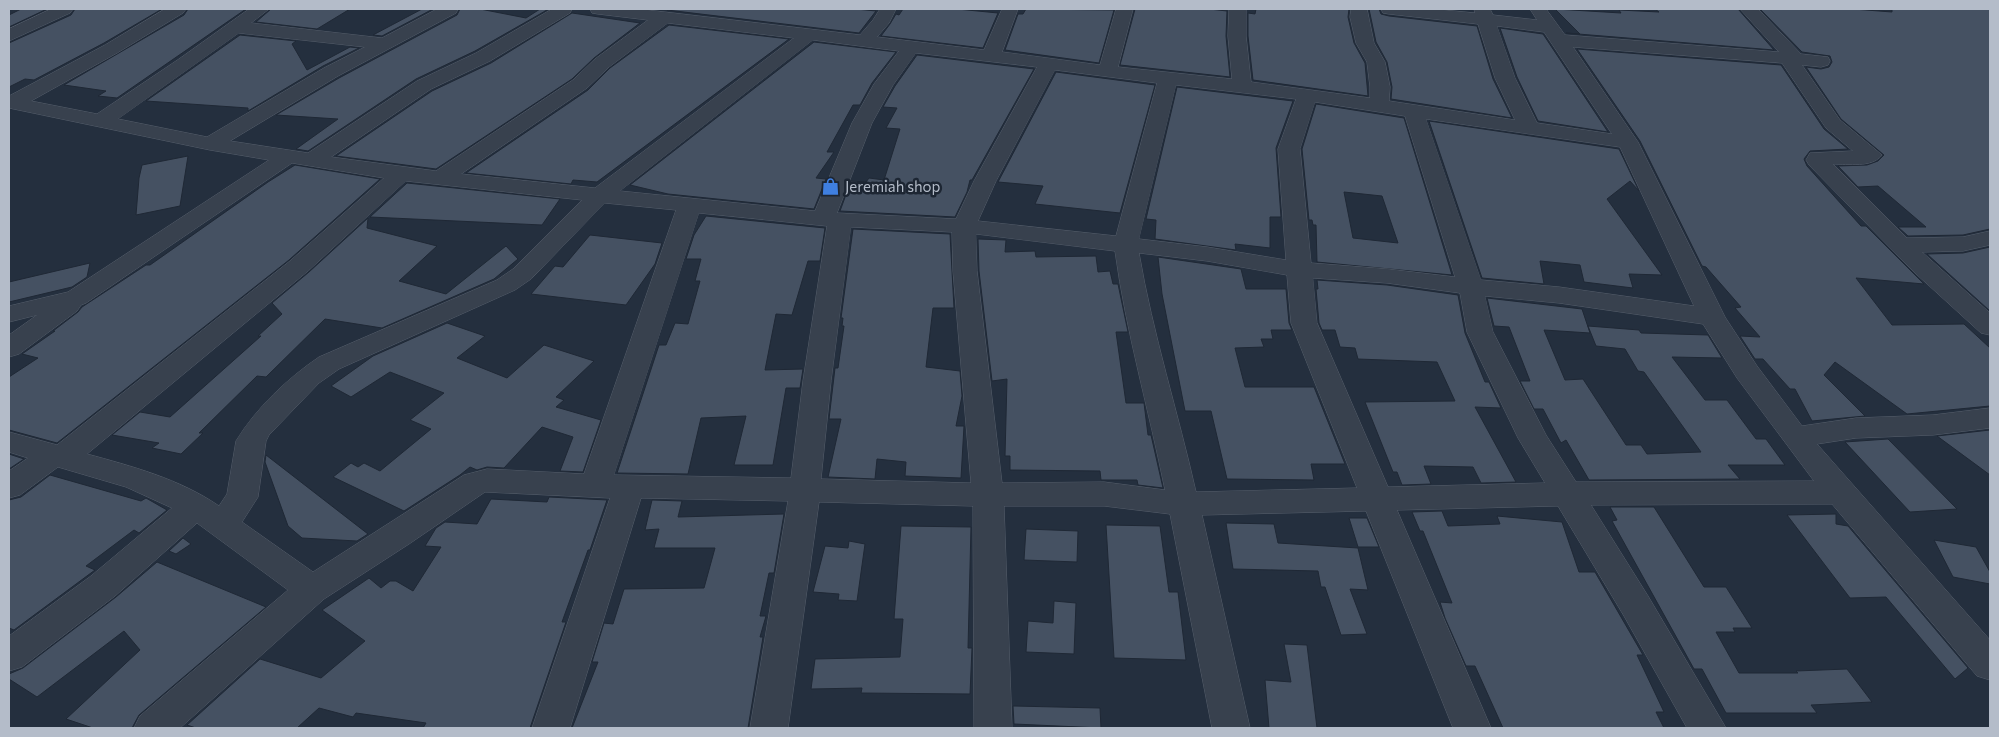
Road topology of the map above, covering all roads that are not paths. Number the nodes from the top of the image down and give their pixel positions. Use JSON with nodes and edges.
{"nodes":[{"id":1,"x":64,"y":9,"type":"edge"},
{"id":2,"x":177,"y":9,"type":"edge"},
{"id":3,"x":260,"y":9,"type":"edge"},
{"id":4,"x":450,"y":9,"type":"edge"},
{"id":5,"x":564,"y":9,"type":"edge"},
{"id":6,"x":598,"y":9,"type":"edge"},
{"id":7,"x":888,"y":9,"type":"edge"},
{"id":8,"x":1010,"y":9,"type":"edge"},
{"id":9,"x":1125,"y":9,"type":"edge"},
{"id":10,"x":1238,"y":9,"type":"edge"},
{"id":11,"x":1359,"y":9,"type":"edge"},
{"id":12,"x":1389,"y":9,"type":"edge"},
{"id":13,"x":1748,"y":9,"type":"edge"},
{"id":14,"x":654,"y":13,"type":"edge"},
{"id":15,"x":1483,"y":14,"type":"edge"},
{"id":16,"x":1549,"y":26,"type":"edge"},
{"id":17,"x":235,"y":27,"type":"junction"},
{"id":18,"x":810,"y":34,"type":"junction"},
{"id":19,"x":9,"y":36,"type":"edge"},
{"id":20,"x":864,"y":41,"type":"junction"},
{"id":21,"x":382,"y":43,"type":"junction"},
{"id":22,"x":912,"y":46,"type":"junction"},
{"id":23,"x":991,"y":56,"type":"junction"},
{"id":24,"x":1792,"y":59,"type":"junction"},
{"id":25,"x":1821,"y":61,"type":"dead end"},
{"id":26,"x":1049,"y":63,"type":"junction"},
{"id":27,"x":1107,"y":72,"type":"junction"},
{"id":28,"x":1168,"y":78,"type":"junction"},
{"id":29,"x":1242,"y":87,"type":"junction"},
{"id":30,"x":1307,"y":95,"type":"junction"},
{"id":31,"x":10,"y":103,"type":"edge"},
{"id":32,"x":1379,"y":107,"type":"junction"},
{"id":33,"x":1414,"y":112,"type":"junction"},
{"id":34,"x":99,"y":122,"type":"junction"},
{"id":35,"x":1529,"y":129,"type":"junction"},
{"id":36,"x":1628,"y":142,"type":"junction"},
{"id":37,"x":210,"y":144,"type":"junction"},
{"id":38,"x":300,"y":158,"type":"junction"},
{"id":39,"x":401,"y":174,"type":"junction"},
{"id":40,"x":440,"y":178,"type":"junction"},
{"id":41,"x":600,"y":194,"type":"junction"},
{"id":42,"x":690,"y":204,"type":"junction"},
{"id":43,"x":831,"y":220,"type":"junction"},
{"id":44,"x":964,"y":226,"type":"junction"},
{"id":45,"x":1990,"y":238,"type":"edge"},
{"id":46,"x":1126,"y":245,"type":"junction"},
{"id":47,"x":1903,"y":245,"type":"junction"},
{"id":48,"x":1299,"y":270,"type":"junction"},
{"id":49,"x":1471,"y":287,"type":"junction"},
{"id":50,"x":77,"y":298,"type":"junction"},
{"id":51,"x":9,"y":314,"type":"edge"},
{"id":52,"x":1712,"y":317,"type":"junction"},
{"id":53,"x":1990,"y":327,"type":"edge"},
{"id":54,"x":9,"y":348,"type":"edge"},
{"id":55,"x":1990,"y":418,"type":"edge"},
{"id":56,"x":1795,"y":437,"type":"junction"},
{"id":57,"x":9,"y":442,"type":"edge"},
{"id":58,"x":58,"y":456,"type":"junction"},
{"id":59,"x":595,"y":486,"type":"junction"},
{"id":60,"x":9,"y":487,"type":"edge"},
{"id":61,"x":629,"y":487,"type":"junction"},
{"id":62,"x":804,"y":489,"type":"junction"},
{"id":63,"x":1840,"y":492,"type":"junction"},
{"id":64,"x":1569,"y":494,"type":"junction"},
{"id":65,"x":988,"y":496,"type":"junction"},
{"id":66,"x":1378,"y":498,"type":"junction"},
{"id":67,"x":1184,"y":504,"type":"junction"},
{"id":68,"x":196,"y":506,"type":"junction"},
{"id":69,"x":222,"y":525,"type":"junction"},
{"id":70,"x":312,"y":590,"type":"junction"},
{"id":71,"x":9,"y":656,"type":"edge"},
{"id":72,"x":1990,"y":665,"type":"edge"},
{"id":73,"x":153,"y":728,"type":"edge"},
{"id":74,"x":551,"y":728,"type":"edge"},
{"id":75,"x":769,"y":728,"type":"edge"},
{"id":76,"x":993,"y":728,"type":"edge"},
{"id":77,"x":1231,"y":728,"type":"edge"},
{"id":78,"x":1472,"y":728,"type":"edge"},
{"id":79,"x":1707,"y":728,"type":"edge"}],
"edges":[{"from":1,"to":19,"type":"street"},
{"from":2,"to":31,"type":"street"},
{"from":3,"to":17,"type":"street"},
{"from":4,"to":21,"type":"street"},
{"from":5,"to":38,"type":"street"},
{"from":6,"to":14,"type":"street"},
{"from":7,"to":20,"type":"street"},
{"from":8,"to":23,"type":"street"},
{"from":9,"to":27,"type":"street"},
{"from":10,"to":29,"type":"street"},
{"from":11,"to":32,"type":"street"},
{"from":12,"to":15,"type":"street"},
{"from":13,"to":24,"type":"street"},
{"from":14,"to":18,"type":"street"},
{"from":14,"to":40,"type":"street"},
{"from":15,"to":16,"type":"street"},
{"from":15,"to":35,"type":"street"},
{"from":16,"to":24,"type":"street"},
{"from":16,"to":36,"type":"street"},
{"from":17,"to":21,"type":"street"},
{"from":17,"to":34,"type":"street"},
{"from":18,"to":20,"type":"street"},
{"from":18,"to":41,"type":"street"},
{"from":20,"to":22,"type":"street"},
{"from":21,"to":37,"type":"street"},
{"from":22,"to":23,"type":"street"},
{"from":22,"to":43,"type":"street"},
{"from":23,"to":26,"type":"street"},
{"from":24,"to":25,"type":"street"},
{"from":24,"to":47,"type":"street"},
{"from":26,"to":27,"type":"street"},
{"from":26,"to":44,"type":"street"},
{"from":27,"to":28,"type":"street"},
{"from":28,"to":29,"type":"street"},
{"from":28,"to":46,"type":"street"},
{"from":29,"to":30,"type":"street"},
{"from":30,"to":32,"type":"street"},
{"from":30,"to":48,"type":"street"},
{"from":31,"to":34,"type":"street"},
{"from":32,"to":33,"type":"street"},
{"from":33,"to":35,"type":"street"},
{"from":33,"to":49,"type":"street"},
{"from":34,"to":37,"type":"street"},
{"from":35,"to":36,"type":"street"},
{"from":36,"to":52,"type":"street"},
{"from":37,"to":38,"type":"street"},
{"from":38,"to":39,"type":"street"},
{"from":38,"to":50,"type":"street"},
{"from":39,"to":40,"type":"street"},
{"from":39,"to":58,"type":"street"},
{"from":40,"to":41,"type":"street"},
{"from":41,"to":42,"type":"street"},
{"from":41,"to":69,"type":"street"},
{"from":42,"to":43,"type":"street"},
{"from":42,"to":59,"type":"street"},
{"from":43,"to":44,"type":"street"},
{"from":43,"to":62,"type":"street"},
{"from":44,"to":46,"type":"street"},
{"from":44,"to":65,"type":"street"},
{"from":45,"to":47,"type":"street"},
{"from":46,"to":48,"type":"street"},
{"from":46,"to":67,"type":"street"},
{"from":47,"to":53,"type":"street"},
{"from":48,"to":49,"type":"street"},
{"from":48,"to":66,"type":"street"},
{"from":49,"to":52,"type":"street"},
{"from":49,"to":64,"type":"street"},
{"from":50,"to":51,"type":"street"},
{"from":50,"to":54,"type":"street"},
{"from":52,"to":56,"type":"street"},
{"from":55,"to":56,"type":"street"},
{"from":56,"to":63,"type":"street"},
{"from":57,"to":58,"type":"street"},
{"from":58,"to":60,"type":"street"},
{"from":58,"to":68,"type":"street"},
{"from":59,"to":61,"type":"street"},
{"from":59,"to":70,"type":"street"},
{"from":61,"to":62,"type":"street"},
{"from":61,"to":74,"type":"street"},
{"from":62,"to":65,"type":"street"},
{"from":62,"to":75,"type":"street"},
{"from":63,"to":64,"type":"street"},
{"from":63,"to":72,"type":"street"},
{"from":64,"to":66,"type":"street"},
{"from":64,"to":79,"type":"street"},
{"from":65,"to":67,"type":"street"},
{"from":65,"to":76,"type":"street"},
{"from":66,"to":67,"type":"street"},
{"from":66,"to":78,"type":"street"},
{"from":67,"to":77,"type":"street"},
{"from":68,"to":69,"type":"street"},
{"from":68,"to":71,"type":"street"},
{"from":69,"to":70,"type":"street"},
{"from":70,"to":73,"type":"street"}]}
